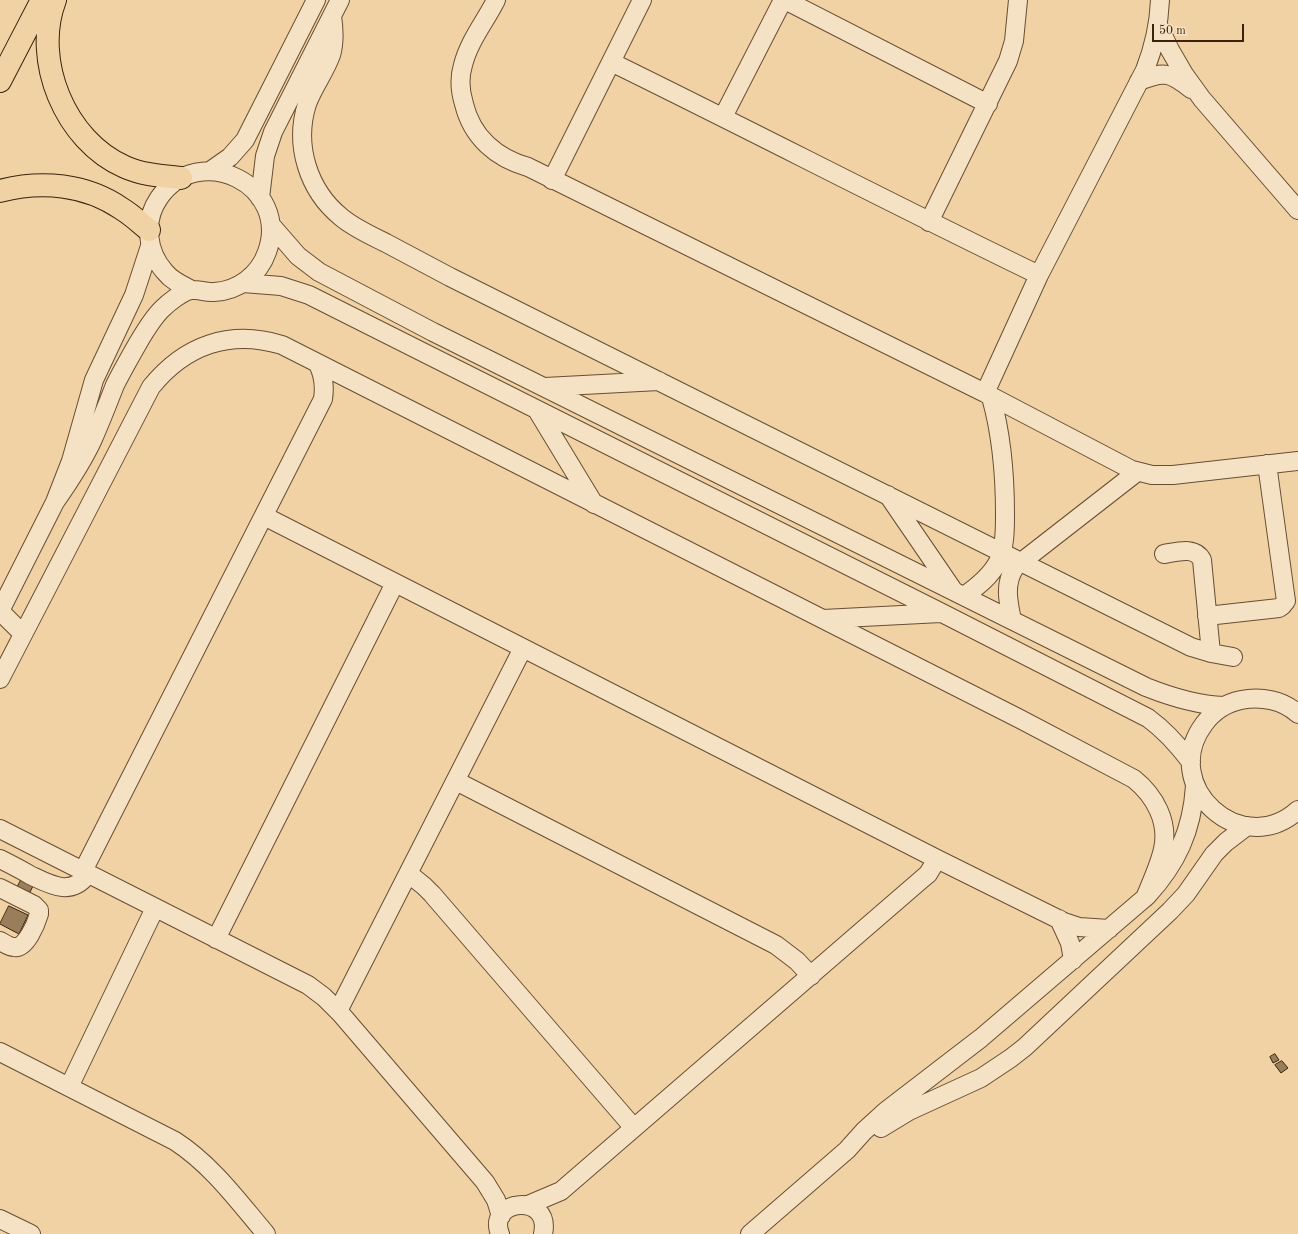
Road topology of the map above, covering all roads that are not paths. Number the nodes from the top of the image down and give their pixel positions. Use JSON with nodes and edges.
{"nodes":[{"id":1,"x":42,"y":0,"type":"edge"},
{"id":2,"x":55,"y":0,"type":"edge"},
{"id":3,"x":316,"y":0,"type":"edge"},
{"id":4,"x":642,"y":0,"type":"edge"},
{"id":5,"x":784,"y":0,"type":"edge"},
{"id":6,"x":1018,"y":0,"type":"edge"},
{"id":7,"x":1160,"y":0,"type":"edge"},
{"id":8,"x":494,"y":5,"type":"edge"},
{"id":9,"x":336,"y":8,"type":"edge"},
{"id":10,"x":1158,"y":24,"type":"junction"},
{"id":11,"x":1150,"y":58,"type":"junction"},
{"id":12,"x":611,"y":62,"type":"junction"},
{"id":13,"x":1184,"y":74,"type":"junction"},
{"id":14,"x":0,"y":81,"type":"edge"},
{"id":15,"x":1139,"y":81,"type":"junction"},
{"id":16,"x":1202,"y":99,"type":"junction"},
{"id":17,"x":988,"y":104,"type":"junction"},
{"id":18,"x":723,"y":117,"type":"junction"},
{"id":19,"x":210,"y":171,"type":"junction"},
{"id":20,"x":181,"y":178,"type":"junction"},
{"id":21,"x":552,"y":180,"type":"junction"},
{"id":22,"x":0,"y":191,"type":"edge"},
{"id":23,"x":260,"y":198,"type":"junction"},
{"id":24,"x":1298,"y":210,"type":"edge"},
{"id":25,"x":929,"y":222,"type":"junction"},
{"id":26,"x":271,"y":225,"type":"junction"},
{"id":27,"x":150,"y":238,"type":"junction"},
{"id":28,"x":1039,"y":275,"type":"junction"},
{"id":29,"x":243,"y":283,"type":"junction"},
{"id":30,"x":192,"y":290,"type":"junction"},
{"id":31,"x":318,"y":364,"type":"junction"},
{"id":32,"x":660,"y":381,"type":"junction"},
{"id":33,"x":355,"y":382,"type":"junction"},
{"id":34,"x":544,"y":387,"type":"junction"},
{"id":35,"x":988,"y":395,"type":"junction"},
{"id":36,"x":323,"y":399,"type":"junction"},
{"id":37,"x":537,"y":410,"type":"junction"},
{"id":38,"x":1298,"y":461,"type":"edge"},
{"id":39,"x":1267,"y":464,"type":"junction"},
{"id":40,"x":1137,"y":472,"type":"junction"},
{"id":41,"x":888,"y":494,"type":"junction"},
{"id":42,"x":55,"y":502,"type":"junction"},
{"id":43,"x":594,"y":504,"type":"junction"},
{"id":44,"x":264,"y":516,"type":"junction"},
{"id":45,"x":1002,"y":552,"type":"junction"},
{"id":46,"x":1164,"y":554,"type":"dead end"},
{"id":47,"x":1021,"y":561,"type":"junction"},
{"id":48,"x":395,"y":583,"type":"junction"},
{"id":49,"x":959,"y":594,"type":"junction"},
{"id":50,"x":0,"y":611,"type":"edge"},
{"id":51,"x":942,"y":613,"type":"junction"},
{"id":52,"x":1207,"y":616,"type":"junction"},
{"id":53,"x":822,"y":619,"type":"junction"},
{"id":54,"x":1012,"y":620,"type":"junction"},
{"id":55,"x":23,"y":634,"type":"junction"},
{"id":56,"x":523,"y":648,"type":"junction"},
{"id":57,"x":1211,"y":653,"type":"junction"},
{"id":58,"x":1233,"y":657,"type":"dead end"},
{"id":59,"x":0,"y":679,"type":"edge"},
{"id":60,"x":1298,"y":696,"type":"edge"},
{"id":61,"x":1273,"y":700,"type":"junction"},
{"id":62,"x":1224,"y":706,"type":"junction"},
{"id":63,"x":1298,"y":714,"type":"edge"},
{"id":64,"x":1191,"y":762,"type":"junction"},
{"id":65,"x":456,"y":781,"type":"junction"},
{"id":66,"x":1195,"y":786,"type":"junction"},
{"id":67,"x":1296,"y":814,"type":"edge"},
{"id":68,"x":1247,"y":826,"type":"junction"},
{"id":69,"x":0,"y":829,"type":"edge"},
{"id":70,"x":0,"y":859,"type":"edge"},
{"id":71,"x":937,"y":859,"type":"junction"},
{"id":72,"x":86,"y":873,"type":"junction"},
{"id":73,"x":409,"y":874,"type":"junction"},
{"id":74,"x":0,"y":888,"type":"edge"},
{"id":75,"x":1145,"y":898,"type":"junction"},
{"id":76,"x":155,"y":908,"type":"junction"},
{"id":77,"x":1059,"y":919,"type":"junction"},
{"id":78,"x":1109,"y":929,"type":"junction"},
{"id":79,"x":216,"y":939,"type":"junction"},
{"id":80,"x":0,"y":941,"type":"edge"},
{"id":81,"x":1073,"y":960,"type":"junction"},
{"id":82,"x":811,"y":976,"type":"junction"},
{"id":83,"x":338,"y":1011,"type":"junction"},
{"id":84,"x":0,"y":1052,"type":"edge"},
{"id":85,"x":69,"y":1087,"type":"junction"},
{"id":86,"x":634,"y":1128,"type":"junction"},
{"id":87,"x":847,"y":1150,"type":"junction"},
{"id":88,"x":485,"y":1182,"type":"junction"},
{"id":89,"x":561,"y":1191,"type":"junction"},
{"id":90,"x":522,"y":1205,"type":"junction"},
{"id":91,"x":0,"y":1219,"type":"edge"},
{"id":92,"x":499,"y":1228,"type":"edge"},
{"id":93,"x":544,"y":1230,"type":"edge"},
{"id":94,"x":31,"y":1234,"type":"edge"},
{"id":95,"x":266,"y":1234,"type":"edge"},
{"id":96,"x":750,"y":1234,"type":"edge"}],
"edges":[{"from":1,"to":14,"type":"highway"},
{"from":2,"to":20,"type":"highway"},
{"from":3,"to":19,"type":"street"},
{"from":4,"to":12,"type":"street"},
{"from":5,"to":17,"type":"street"},
{"from":5,"to":18,"type":"street"},
{"from":6,"to":17,"type":"street"},
{"from":7,"to":10,"type":"street"},
{"from":8,"to":21,"type":"street"},
{"from":9,"to":23,"type":"street"},
{"from":9,"to":32,"type":"street"},
{"from":10,"to":11,"type":"street"},
{"from":10,"to":13,"type":"street"},
{"from":11,"to":13,"type":"street"},
{"from":11,"to":15,"type":"street"},
{"from":12,"to":18,"type":"street"},
{"from":12,"to":21,"type":"street"},
{"from":13,"to":16,"type":"street"},
{"from":15,"to":16,"type":"street"},
{"from":15,"to":28,"type":"street"},
{"from":16,"to":24,"type":"street"},
{"from":17,"to":25,"type":"street"},
{"from":18,"to":25,"type":"street"},
{"from":19,"to":20,"type":"street"},
{"from":19,"to":23,"type":"street"},
{"from":20,"to":27,"type":"street"},
{"from":21,"to":35,"type":"street"},
{"from":22,"to":27,"type":"highway"},
{"from":23,"to":26,"type":"street"},
{"from":25,"to":28,"type":"street"},
{"from":26,"to":29,"type":"street"},
{"from":26,"to":34,"type":"street"},
{"from":27,"to":30,"type":"street"},
{"from":27,"to":42,"type":"street"},
{"from":28,"to":35,"type":"street"},
{"from":29,"to":30,"type":"street"},
{"from":29,"to":37,"type":"street"},
{"from":30,"to":42,"type":"street"},
{"from":31,"to":33,"type":"street"},
{"from":31,"to":36,"type":"street"},
{"from":31,"to":55,"type":"street"},
{"from":32,"to":34,"type":"street"},
{"from":32,"to":41,"type":"street"},
{"from":33,"to":36,"type":"street"},
{"from":33,"to":43,"type":"street"},
{"from":34,"to":49,"type":"street"},
{"from":35,"to":40,"type":"street"},
{"from":35,"to":45,"type":"street"},
{"from":36,"to":44,"type":"street"},
{"from":37,"to":43,"type":"street"},
{"from":37,"to":51,"type":"street"},
{"from":38,"to":39,"type":"street"},
{"from":39,"to":40,"type":"street"},
{"from":39,"to":52,"type":"street"},
{"from":40,"to":47,"type":"street"},
{"from":41,"to":45,"type":"street"},
{"from":41,"to":49,"type":"street"},
{"from":42,"to":50,"type":"street"},
{"from":43,"to":53,"type":"street"},
{"from":44,"to":48,"type":"street"},
{"from":44,"to":72,"type":"street"},
{"from":45,"to":47,"type":"street"},
{"from":45,"to":49,"type":"street"},
{"from":46,"to":52,"type":"street"},
{"from":47,"to":54,"type":"street"},
{"from":47,"to":57,"type":"street"},
{"from":48,"to":56,"type":"street"},
{"from":48,"to":79,"type":"street"},
{"from":49,"to":54,"type":"street"},
{"from":50,"to":55,"type":"street"},
{"from":51,"to":53,"type":"street"},
{"from":51,"to":64,"type":"street"},
{"from":52,"to":57,"type":"street"},
{"from":53,"to":75,"type":"street"},
{"from":54,"to":62,"type":"street"},
{"from":55,"to":59,"type":"street"},
{"from":56,"to":65,"type":"street"},
{"from":56,"to":71,"type":"street"},
{"from":57,"to":58,"type":"street"},
{"from":60,"to":61,"type":"street"},
{"from":61,"to":62,"type":"street"},
{"from":61,"to":63,"type":"street"},
{"from":62,"to":64,"type":"street"},
{"from":64,"to":66,"type":"street"},
{"from":65,"to":73,"type":"street"},
{"from":65,"to":82,"type":"street"},
{"from":66,"to":68,"type":"street"},
{"from":66,"to":75,"type":"street"},
{"from":67,"to":68,"type":"street"},
{"from":68,"to":87,"type":"street"},
{"from":69,"to":72,"type":"street"},
{"from":70,"to":72,"type":"street"},
{"from":71,"to":77,"type":"street"},
{"from":71,"to":82,"type":"street"},
{"from":72,"to":76,"type":"street"},
{"from":73,"to":83,"type":"street"},
{"from":73,"to":86,"type":"street"},
{"from":74,"to":80,"type":"street"},
{"from":75,"to":78,"type":"street"},
{"from":76,"to":79,"type":"street"},
{"from":76,"to":85,"type":"street"},
{"from":77,"to":78,"type":"street"},
{"from":77,"to":81,"type":"street"},
{"from":78,"to":81,"type":"street"},
{"from":79,"to":83,"type":"street"},
{"from":81,"to":87,"type":"street"},
{"from":82,"to":86,"type":"street"},
{"from":83,"to":88,"type":"street"},
{"from":84,"to":85,"type":"street"},
{"from":85,"to":95,"type":"street"},
{"from":86,"to":89,"type":"street"},
{"from":87,"to":96,"type":"street"},
{"from":88,"to":90,"type":"street"},
{"from":88,"to":92,"type":"street"},
{"from":89,"to":90,"type":"street"},
{"from":89,"to":93,"type":"street"},
{"from":90,"to":92,"type":"street"},
{"from":90,"to":93,"type":"street"},
{"from":91,"to":94,"type":"street"}]}
